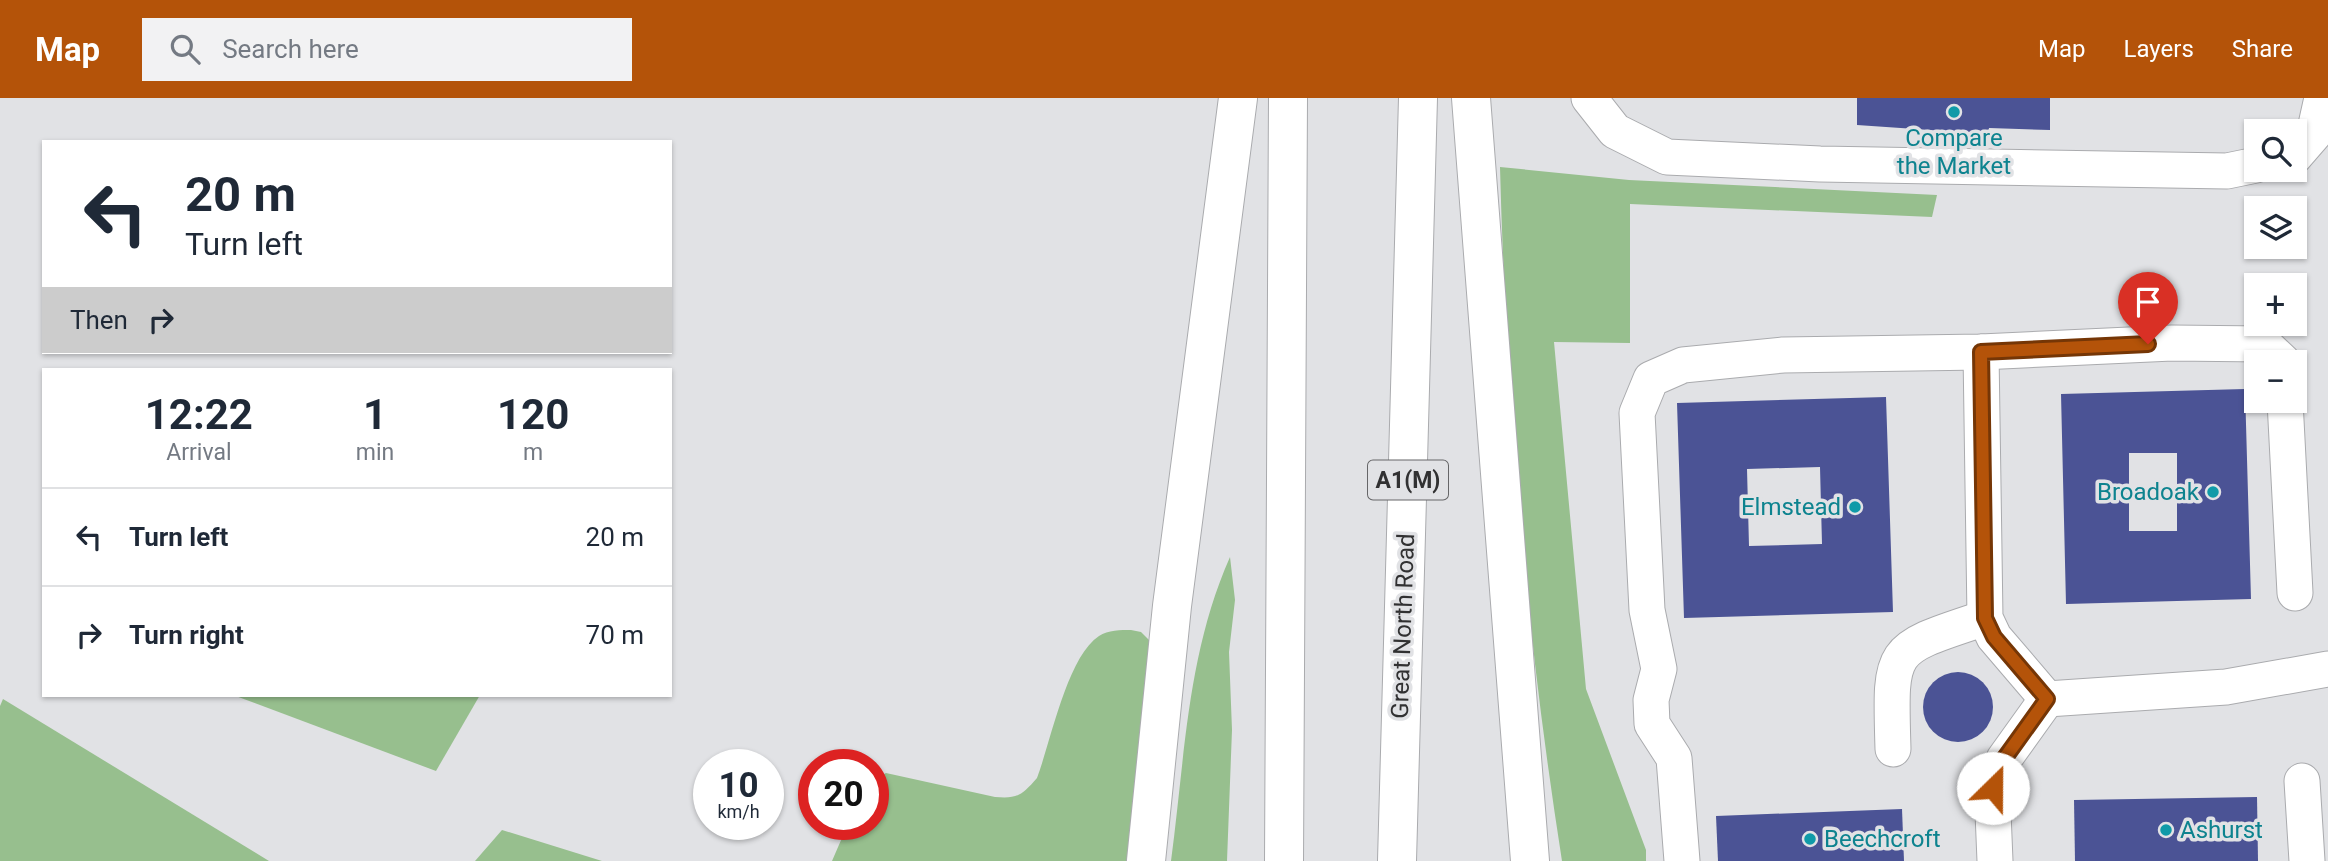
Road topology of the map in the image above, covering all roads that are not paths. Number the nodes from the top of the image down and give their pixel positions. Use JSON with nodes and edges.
{"nodes":[{"id":1,"x":1238,"y":98,"type":"edge"},
{"id":2,"x":1288,"y":98,"type":"edge"},
{"id":3,"x":1418,"y":98,"type":"edge"},
{"id":4,"x":1471,"y":98,"type":"edge"},
{"id":5,"x":1589,"y":98,"type":"edge"},
{"id":6,"x":2322,"y":98,"type":"edge"},
{"id":7,"x":2307,"y":142,"type":"edge"},
{"id":8,"x":2244,"y":166,"type":"edge"},
{"id":9,"x":2270,"y":350,"type":"edge"},
{"id":10,"x":1981,"y":352,"type":"junction"},
{"id":11,"x":2286,"y":413,"type":"edge"},
{"id":12,"x":2295,"y":593,"type":"dead end"},
{"id":13,"x":1985,"y":618,"type":"junction"},
{"id":14,"x":2328,"y":669,"type":"edge"},
{"id":15,"x":2047,"y":699,"type":"junction"},
{"id":16,"x":1893,"y":749,"type":"dead end"},
{"id":17,"x":2302,"y":781,"type":"dead end"},
{"id":18,"x":1146,"y":861,"type":"edge"},
{"id":19,"x":1284,"y":861,"type":"edge"},
{"id":20,"x":1397,"y":861,"type":"edge"},
{"id":21,"x":1530,"y":861,"type":"edge"},
{"id":22,"x":1682,"y":861,"type":"edge"},
{"id":23,"x":1995,"y":861,"type":"edge"},
{"id":24,"x":2307,"y":861,"type":"edge"}],
"edges":[{"from":1,"to":18,"type":"highway"},
{"from":2,"to":19,"type":"highway"},
{"from":3,"to":20,"type":"highway","name":"Great North Road","number":"A1(M)"},
{"from":4,"to":21,"type":"highway"},
{"from":5,"to":8,"type":"lane"},
{"from":6,"to":7,"type":"lane"},
{"from":9,"to":10,"type":"lane"},
{"from":10,"to":13,"type":"lane"},
{"from":10,"to":22,"type":"lane"},
{"from":11,"to":12,"type":"lane"},
{"from":13,"to":15,"type":"lane"},
{"from":13,"to":16,"type":"lane"},
{"from":14,"to":15,"type":"lane"},
{"from":15,"to":23,"type":"lane"},
{"from":17,"to":24,"type":"lane"}]}
